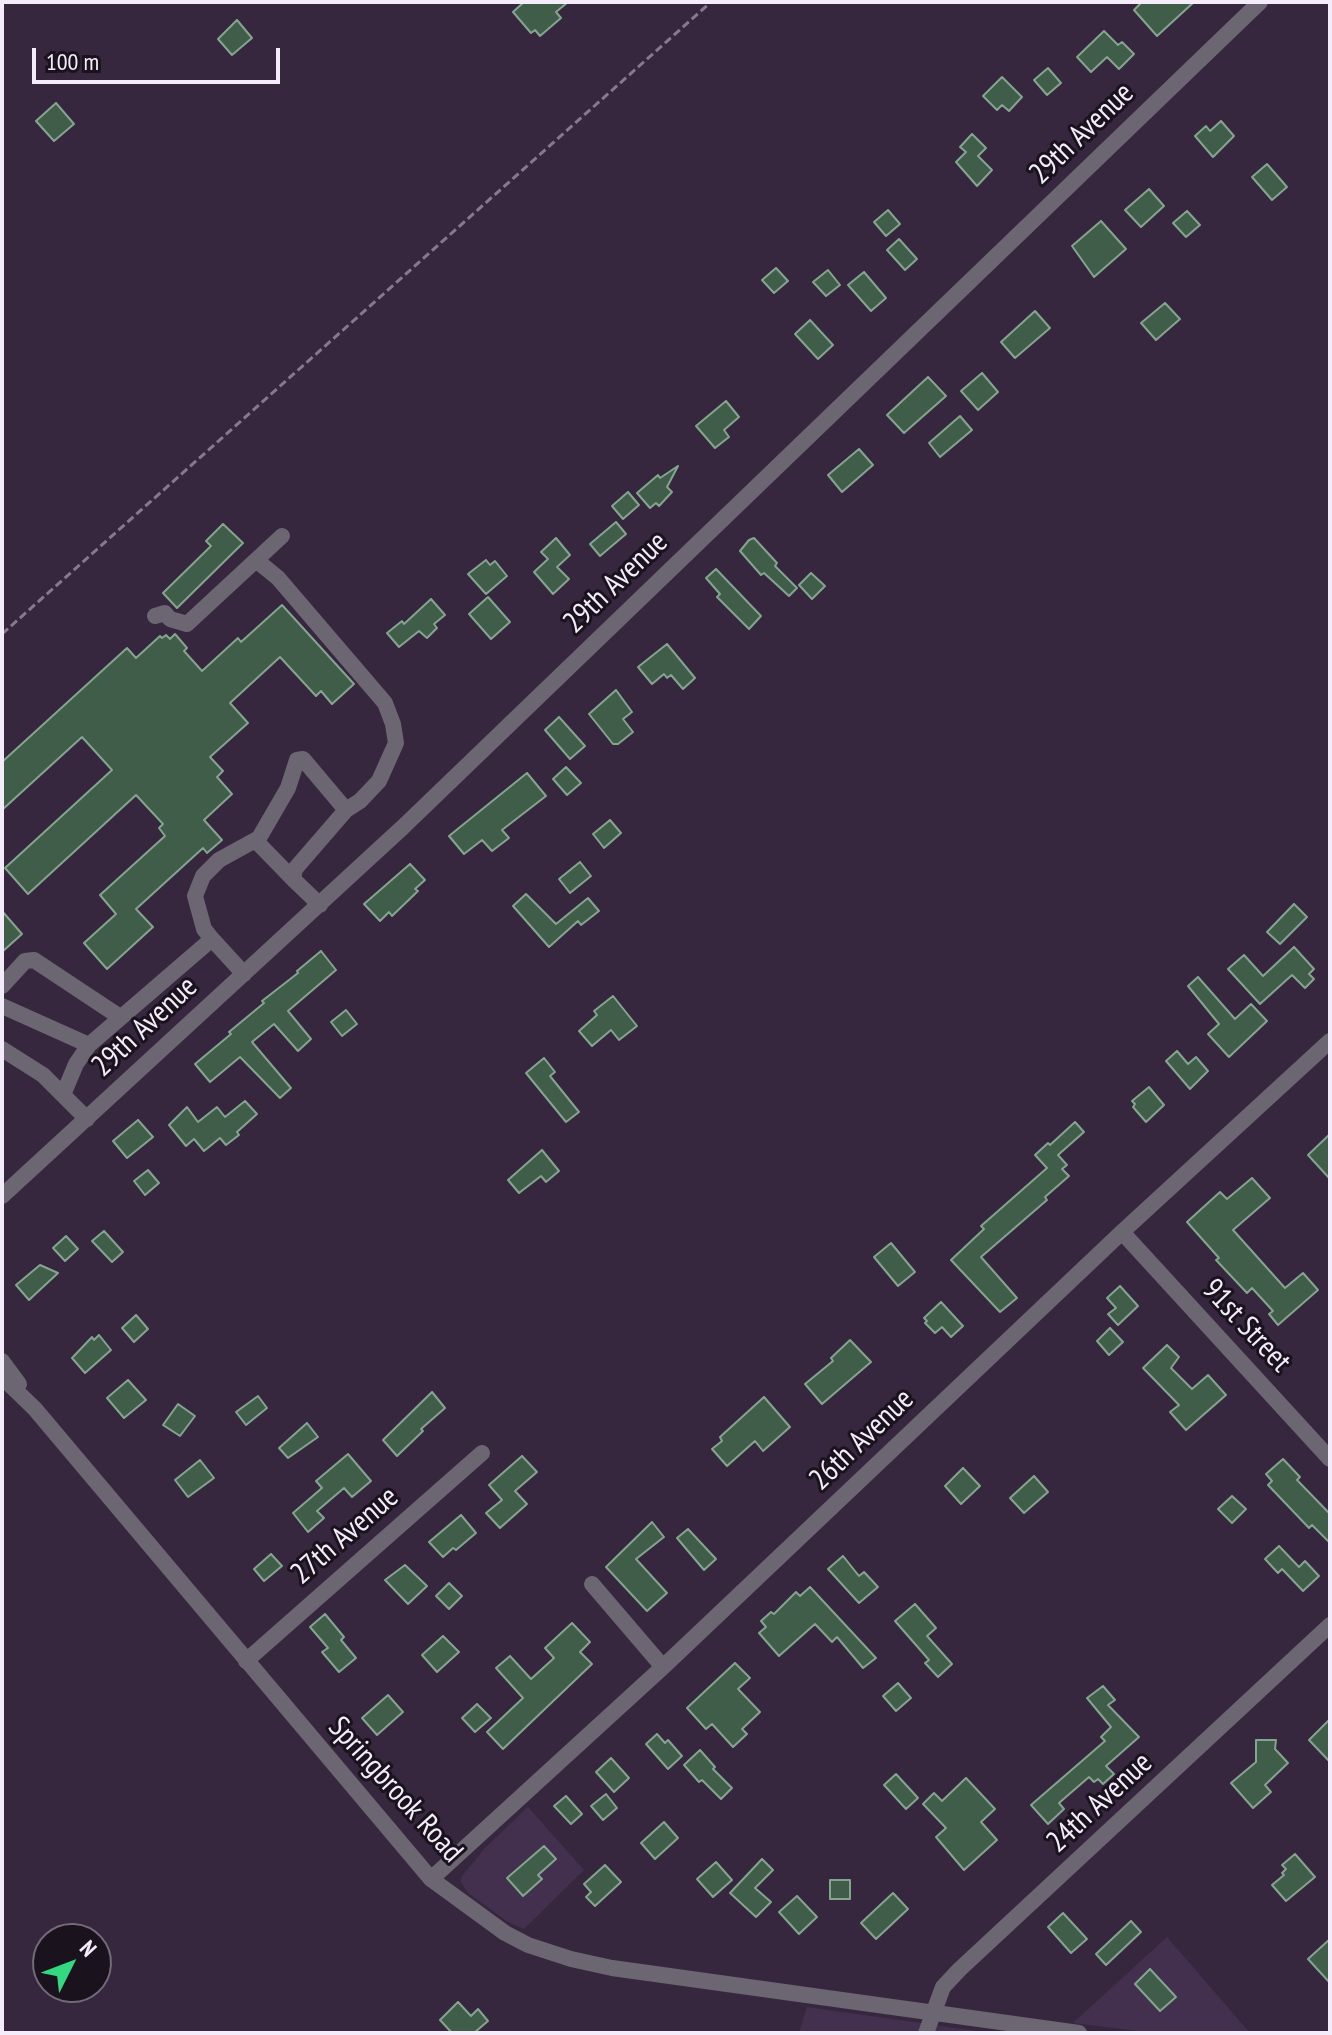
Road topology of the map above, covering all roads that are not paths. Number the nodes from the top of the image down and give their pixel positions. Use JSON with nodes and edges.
{"nodes":[{"id":1,"x":1260,"y":2,"type":"edge"},
{"id":2,"x":282,"y":536,"type":"dead end"},
{"id":3,"x":256,"y":560,"type":"junction"},
{"id":4,"x":155,"y":616,"type":"dead end"},
{"id":5,"x":346,"y":810,"type":"junction"},
{"id":6,"x":256,"y":841,"type":"junction"},
{"id":7,"x":293,"y":879,"type":"junction"},
{"id":8,"x":320,"y":905,"type":"junction"},
{"id":9,"x":212,"y":939,"type":"junction"},
{"id":10,"x":244,"y":974,"type":"junction"},
{"id":11,"x":2,"y":986,"type":"edge"},
{"id":12,"x":2,"y":1006,"type":"edge"},
{"id":13,"x":120,"y":1017,"type":"junction"},
{"id":14,"x":1330,"y":1041,"type":"edge"},
{"id":15,"x":89,"y":1045,"type":"junction"},
{"id":16,"x":3,"y":1046,"type":"edge"},
{"id":17,"x":63,"y":1095,"type":"junction"},
{"id":18,"x":87,"y":1119,"type":"junction"},
{"id":19,"x":2,"y":1196,"type":"edge"},
{"id":20,"x":1122,"y":1232,"type":"junction"},
{"id":21,"x":2,"y":1361,"type":"edge"},
{"id":22,"x":2,"y":1377,"type":"edge"},
{"id":23,"x":35,"y":1409,"type":"junction"},
{"id":24,"x":482,"y":1453,"type":"dead end"},
{"id":25,"x":1330,"y":1459,"type":"edge"},
{"id":26,"x":592,"y":1584,"type":"dead end"},
{"id":27,"x":1330,"y":1625,"type":"edge"},
{"id":28,"x":246,"y":1661,"type":"junction"},
{"id":29,"x":663,"y":1667,"type":"junction"},
{"id":30,"x":431,"y":1879,"type":"junction"},
{"id":31,"x":932,"y":2014,"type":"junction"},
{"id":32,"x":926,"y":2033,"type":"edge"},
{"id":33,"x":1079,"y":2033,"type":"edge"}],
"edges":[{"from":1,"to":8,"type":"street","name":"29th Avenue"},
{"from":2,"to":3,"type":"street"},
{"from":3,"to":4,"type":"street"},
{"from":3,"to":5,"type":"street"},
{"from":5,"to":6,"type":"street"},
{"from":5,"to":7,"type":"street"},
{"from":6,"to":7,"type":"street"},
{"from":6,"to":9,"type":"street"},
{"from":7,"to":8,"type":"street"},
{"from":8,"to":10,"type":"street","name":"29th Avenue"},
{"from":9,"to":10,"type":"street"},
{"from":9,"to":13,"type":"street"},
{"from":10,"to":18,"type":"street","name":"29th Avenue"},
{"from":11,"to":13,"type":"street"},
{"from":12,"to":15,"type":"street"},
{"from":13,"to":15,"type":"street"},
{"from":14,"to":20,"type":"street","name":"26th Avenue"},
{"from":15,"to":17,"type":"street"},
{"from":16,"to":17,"type":"street"},
{"from":17,"to":18,"type":"street"},
{"from":18,"to":19,"type":"street","name":"29th Avenue"},
{"from":20,"to":25,"type":"street","name":"91st Street"},
{"from":20,"to":29,"type":"street","name":"26th Avenue"},
{"from":21,"to":23,"type":"street"},
{"from":22,"to":23,"type":"street","name":"Springbrook Road"},
{"from":23,"to":28,"type":"street","name":"Springbrook Road"},
{"from":24,"to":28,"type":"street","name":"27th Avenue"},
{"from":26,"to":29,"type":"street"},
{"from":27,"to":31,"type":"street","name":"24th Avenue"},
{"from":28,"to":30,"type":"street","name":"Springbrook Road"},
{"from":29,"to":30,"type":"street","name":"26th Avenue"},
{"from":30,"to":31,"type":"street","name":"Springbrook Road"},
{"from":31,"to":32,"type":"street","name":"24th Avenue"},
{"from":31,"to":33,"type":"street","name":"Springbrook Road"}]}
